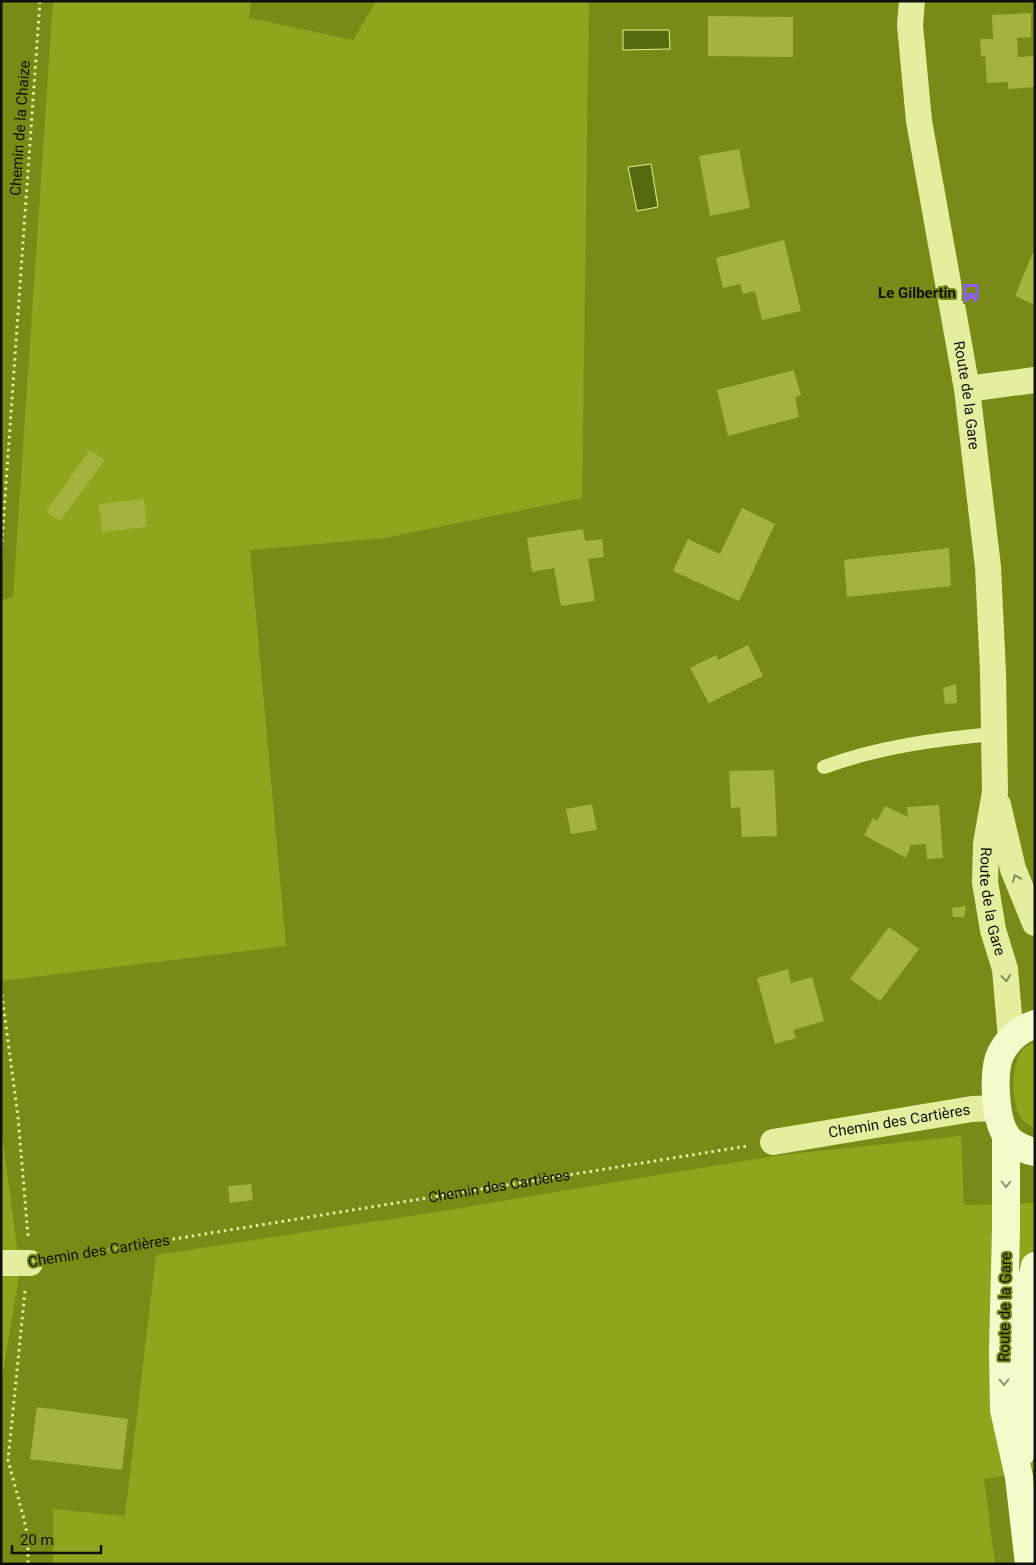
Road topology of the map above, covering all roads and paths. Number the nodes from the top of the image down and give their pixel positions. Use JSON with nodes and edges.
{"nodes":[{"id":1,"x":40,"y":1,"type":"edge"},
{"id":2,"x":912,"y":1,"type":"edge"},
{"id":3,"x":1035,"y":380,"type":"edge"},
{"id":4,"x":967,"y":390,"type":"junction"},
{"id":5,"x":1,"y":555,"type":"edge"},
{"id":6,"x":994,"y":734,"type":"junction"},
{"id":7,"x":824,"y":767,"type":"dead end"},
{"id":8,"x":995,"y":792,"type":"junction"},
{"id":9,"x":1035,"y":923,"type":"edge"},
{"id":10,"x":1,"y":988,"type":"edge"},
{"id":11,"x":1035,"y":1024,"type":"edge"},
{"id":12,"x":1011,"y":1038,"type":"junction"},
{"id":13,"x":996,"y":1108,"type":"junction"},
{"id":14,"x":1006,"y":1136,"type":"junction"},
{"id":15,"x":773,"y":1142,"type":"joint"},
{"id":16,"x":1035,"y":1152,"type":"edge"},
{"id":17,"x":1,"y":1262,"type":"edge"},
{"id":18,"x":30,"y":1263,"type":"junction"},
{"id":19,"x":1035,"y":1266,"type":"edge"},
{"id":20,"x":1018,"y":1477,"type":"junction"},
{"id":21,"x":28,"y":1564,"type":"edge"},
{"id":22,"x":1029,"y":1564,"type":"edge"}],
"edges":[{"from":1,"to":5,"type":"path","name":"Chemin de la Chaize"},
{"from":2,"to":4,"type":"street","name":"Route de la Gare"},
{"from":3,"to":4,"type":"street"},
{"from":4,"to":6,"type":"street","name":"Route de la Gare"},
{"from":6,"to":7,"type":"lane"},
{"from":6,"to":8,"type":"street","name":"Route de la Gare"},
{"from":9,"to":8,"type":"street","name":"Route de la Gare","one_way":true},
{"from":8,"to":12,"type":"street","name":"Route de la Gare","one_way":true},
{"from":10,"to":18,"type":"path"},
{"from":11,"to":12,"type":"main road","name":"Route de la Gare"},
{"from":12,"to":13,"type":"main road","name":"Route de la Gare"},
{"from":13,"to":14,"type":"main road","name":"Route de la Gare"},
{"from":13,"to":15,"type":"street","name":"Chemin des Cartières"},
{"from":14,"to":16,"type":"main road"},
{"from":14,"to":20,"type":"main road","name":"Route de la Gare","one_way":true},
{"from":15,"to":18,"type":"path","name":"Chemin des Cartières"},
{"from":17,"to":18,"type":"street","name":"Chemin des Cartières"},
{"from":18,"to":21,"type":"path"},
{"from":19,"to":20,"type":"main road","name":"Route de la Gare"},
{"from":20,"to":22,"type":"main road","name":"Route de la Gare"}]}
